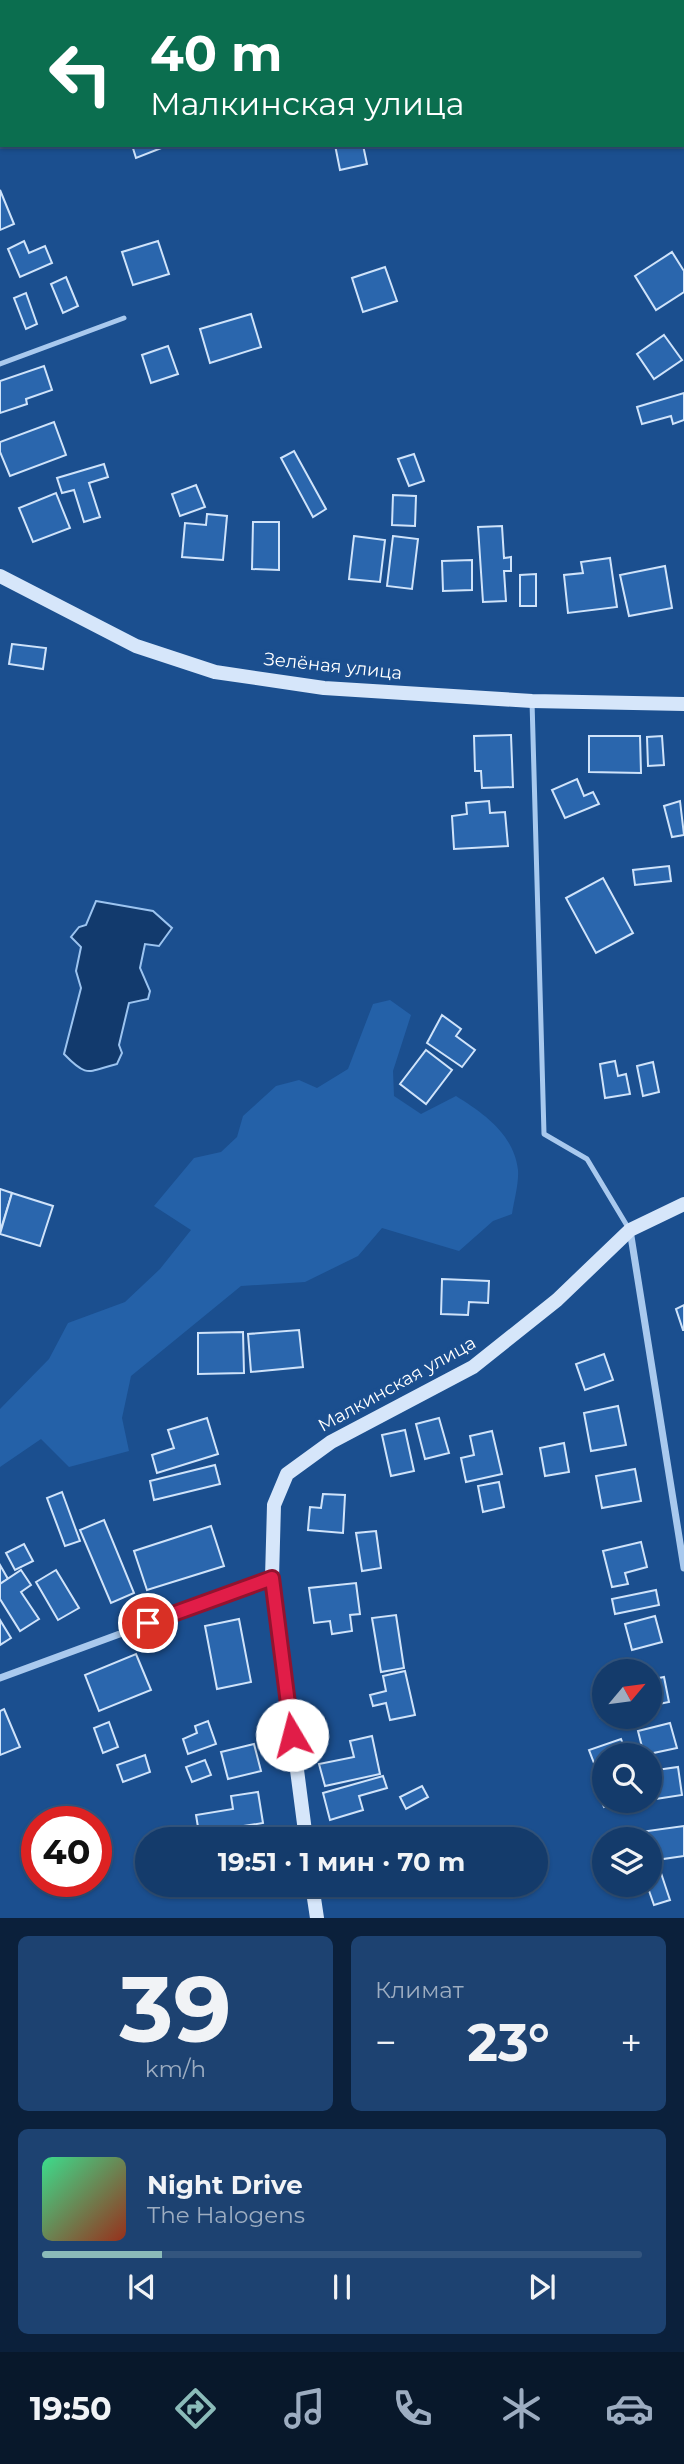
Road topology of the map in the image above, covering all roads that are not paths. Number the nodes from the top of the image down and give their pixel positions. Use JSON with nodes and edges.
{"nodes":[{"id":1,"x":124,"y":318,"type":"dead end"},
{"id":2,"x":0,"y":365,"type":"edge"},
{"id":3,"x":0,"y":576,"type":"edge"},
{"id":4,"x":533,"y":701,"type":"junction"},
{"id":5,"x":684,"y":704,"type":"edge"},
{"id":6,"x":684,"y":1203,"type":"edge"},
{"id":7,"x":630,"y":1230,"type":"junction"},
{"id":8,"x":684,"y":1568,"type":"edge"},
{"id":9,"x":272,"y":1578,"type":"junction"},
{"id":10,"x":0,"y":1678,"type":"edge"},
{"id":11,"x":304,"y":1827,"type":"edge"},
{"id":12,"x":314,"y":1897,"type":"edge"},
{"id":13,"x":317,"y":1918,"type":"edge"}],
"edges":[{"from":1,"to":2,"type":"lane"},
{"from":3,"to":4,"type":"street","name":"Зелёная улица"},
{"from":4,"to":5,"type":"street","name":"Зелёная улица"},
{"from":4,"to":7,"type":"lane"},
{"from":6,"to":7,"type":"street","name":"Малкинская улица"},
{"from":7,"to":8,"type":"street"},
{"from":7,"to":9,"type":"street","name":"Малкинская улица"},
{"from":9,"to":10,"type":"street"},
{"from":9,"to":11,"type":"street"},
{"from":12,"to":13,"type":"street"}]}
